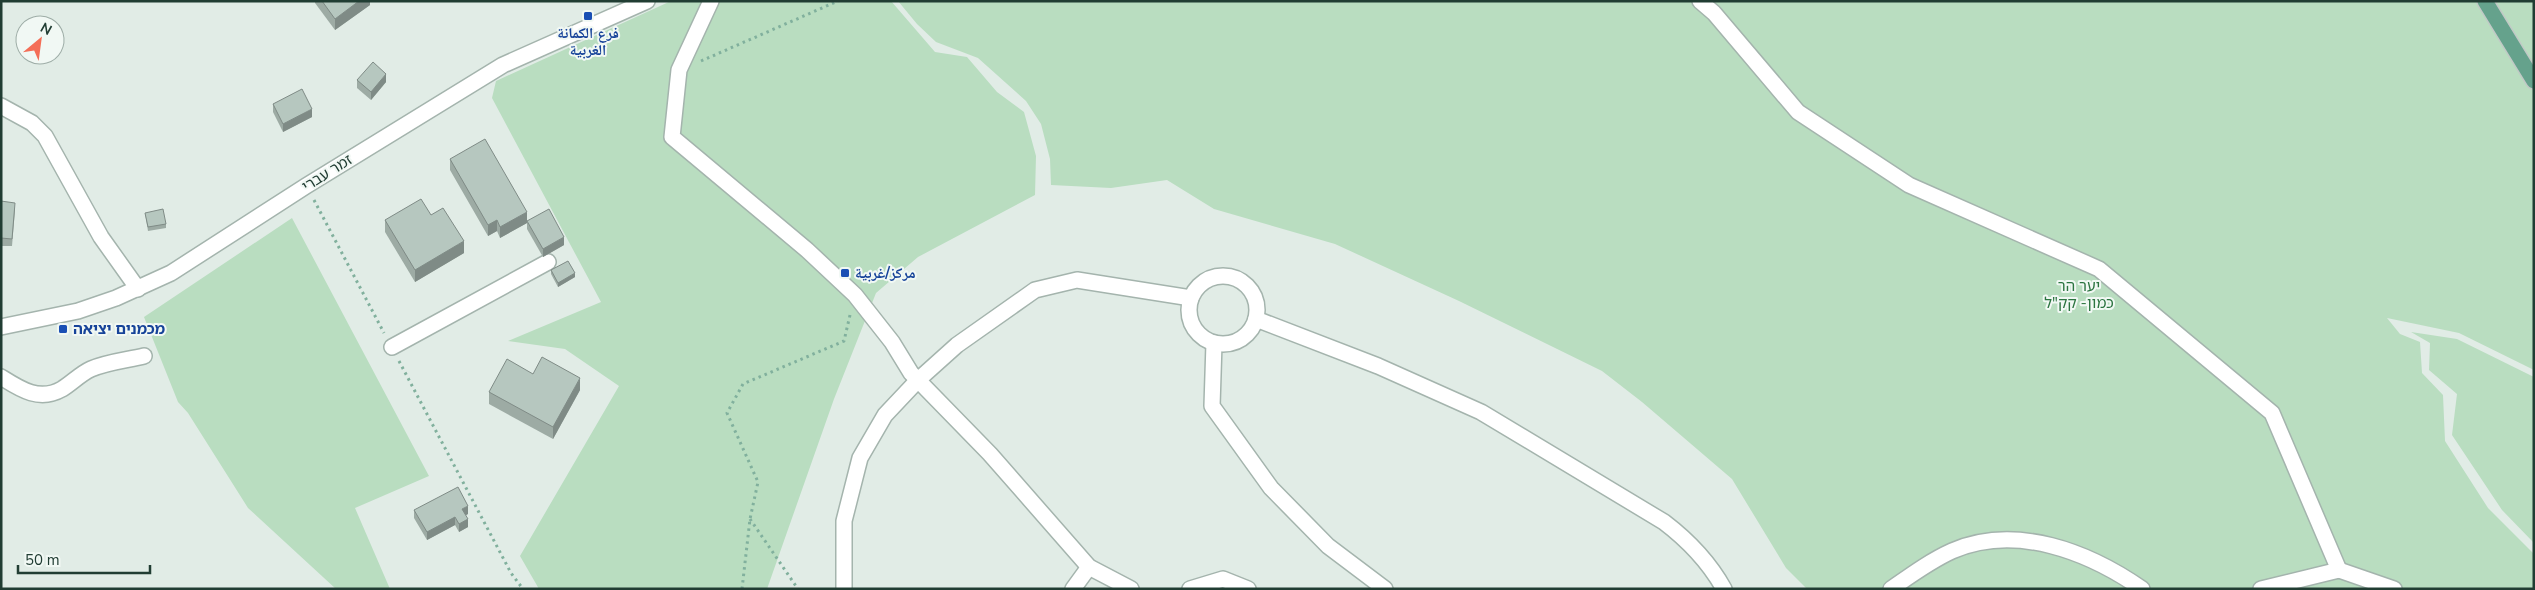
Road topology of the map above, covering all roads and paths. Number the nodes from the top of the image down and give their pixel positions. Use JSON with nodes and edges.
{"nodes":[{"id":1,"x":647,"y":1,"type":"edge"},
{"id":2,"x":711,"y":1,"type":"edge"},
{"id":3,"x":838,"y":1,"type":"edge"},
{"id":4,"x":1700,"y":1,"type":"edge"},
{"id":5,"x":2486,"y":1,"type":"edge"},
{"id":6,"x":680,"y":70,"type":"junction"},
{"id":7,"x":2534,"y":81,"type":"edge"},
{"id":8,"x":1,"y":106,"type":"edge"},
{"id":9,"x":306,"y":186,"type":"junction"},
{"id":10,"x":548,"y":262,"type":"dead end"},
{"id":11,"x":138,"y":289,"type":"junction"},
{"id":12,"x":855,"y":295,"type":"junction"},
{"id":13,"x":1191,"y":298,"type":"junction"},
{"id":14,"x":1256,"y":319,"type":"junction"},
{"id":15,"x":1,"y":327,"type":"edge"},
{"id":16,"x":1214,"y":343,"type":"junction"},
{"id":17,"x":392,"y":347,"type":"junction"},
{"id":18,"x":144,"y":356,"type":"dead end"},
{"id":19,"x":1,"y":377,"type":"edge"},
{"id":20,"x":918,"y":380,"type":"junction"},
{"id":21,"x":750,"y":519,"type":"junction"},
{"id":22,"x":1089,"y":567,"type":"junction"},
{"id":23,"x":2339,"y":570,"type":"junction"},
{"id":24,"x":522,"y":589,"type":"edge"},
{"id":25,"x":742,"y":589,"type":"edge"},
{"id":26,"x":798,"y":589,"type":"edge"},
{"id":27,"x":844,"y":589,"type":"edge"},
{"id":28,"x":1073,"y":589,"type":"edge"},
{"id":29,"x":1131,"y":589,"type":"edge"},
{"id":30,"x":1190,"y":589,"type":"edge"},
{"id":31,"x":1248,"y":589,"type":"edge"},
{"id":32,"x":1385,"y":589,"type":"edge"},
{"id":33,"x":1724,"y":589,"type":"edge"},
{"id":34,"x":1891,"y":589,"type":"edge"},
{"id":35,"x":2142,"y":589,"type":"edge"},
{"id":36,"x":2261,"y":589,"type":"edge"},
{"id":37,"x":2394,"y":589,"type":"edge"}],
"edges":[{"from":1,"to":9,"type":"street","name":"זמר עברי"},
{"from":2,"to":6,"type":"street"},
{"from":3,"to":6,"type":"path"},
{"from":4,"to":23,"type":"street"},
{"from":5,"to":7,"type":"main road"},
{"from":6,"to":12,"type":"street"},
{"from":8,"to":11,"type":"street"},
{"from":9,"to":11,"type":"street","name":"זמר עברי"},
{"from":9,"to":17,"type":"path"},
{"from":10,"to":17,"type":"street"},
{"from":11,"to":15,"type":"street","name":"זמר עברי"},
{"from":12,"to":20,"type":"street"},
{"from":12,"to":21,"type":"path"},
{"from":13,"to":14,"type":"street"},
{"from":13,"to":16,"type":"street"},
{"from":13,"to":20,"type":"street"},
{"from":14,"to":16,"type":"street"},
{"from":14,"to":33,"type":"street"},
{"from":16,"to":32,"type":"street"},
{"from":17,"to":24,"type":"path"},
{"from":18,"to":19,"type":"street"},
{"from":20,"to":22,"type":"street"},
{"from":20,"to":27,"type":"street"},
{"from":21,"to":25,"type":"path"},
{"from":21,"to":26,"type":"path"},
{"from":22,"to":28,"type":"street"},
{"from":22,"to":29,"type":"street"},
{"from":23,"to":36,"type":"street"},
{"from":23,"to":37,"type":"street"},
{"from":30,"to":31,"type":"street"},
{"from":34,"to":35,"type":"street"}]}
